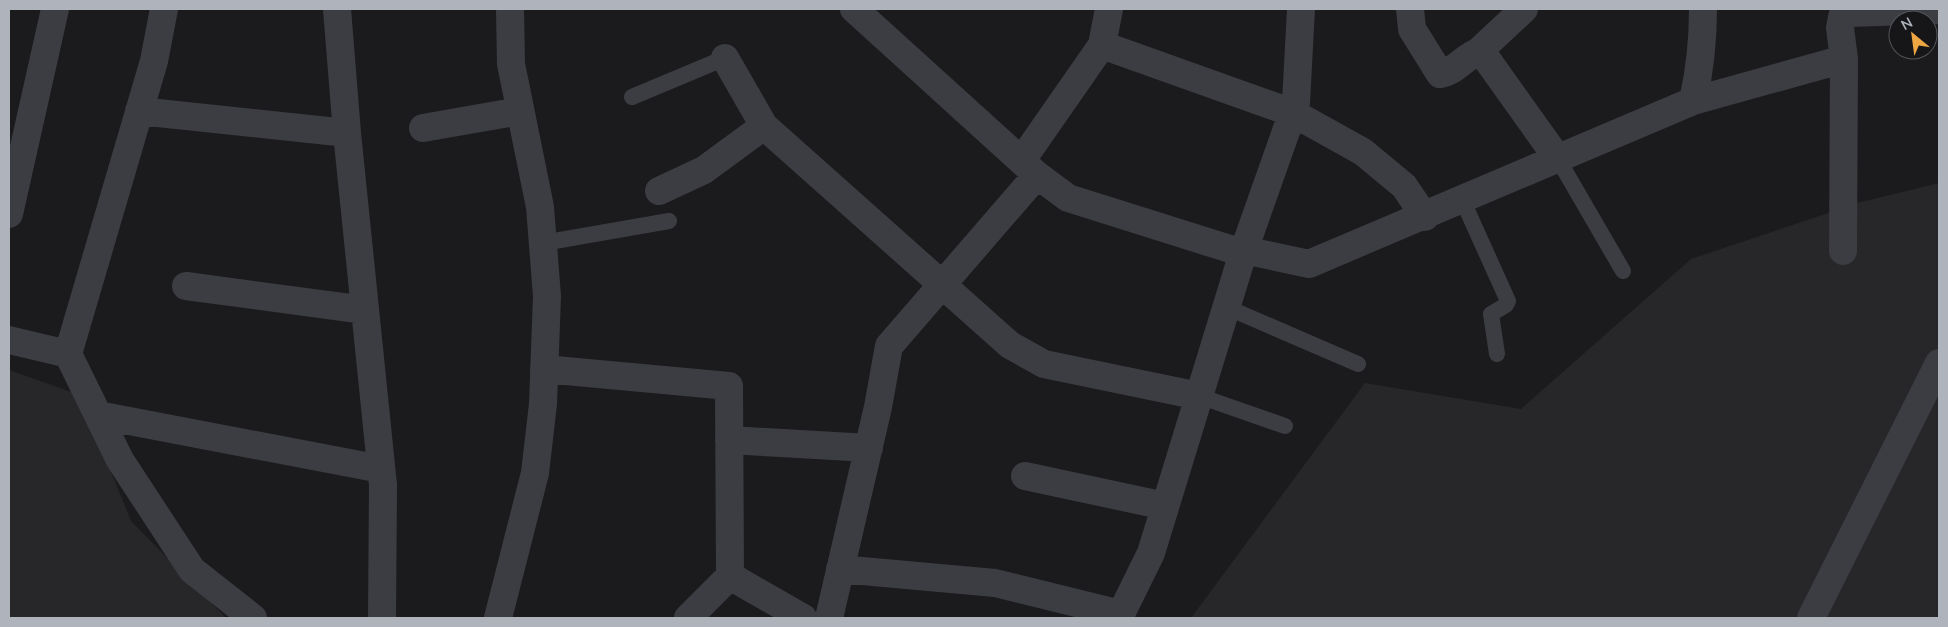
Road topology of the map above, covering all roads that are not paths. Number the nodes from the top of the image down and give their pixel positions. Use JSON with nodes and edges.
{"nodes":[{"id":1,"x":55,"y":9,"type":"edge"},
{"id":2,"x":164,"y":9,"type":"edge"},
{"id":3,"x":338,"y":9,"type":"edge"},
{"id":4,"x":854,"y":9,"type":"edge"},
{"id":5,"x":1109,"y":9,"type":"edge"},
{"id":6,"x":1301,"y":9,"type":"edge"},
{"id":7,"x":1410,"y":9,"type":"edge"},
{"id":8,"x":1524,"y":9,"type":"edge"},
{"id":9,"x":1703,"y":9,"type":"edge"},
{"id":10,"x":1939,"y":10,"type":"edge"},
{"id":11,"x":515,"y":12,"type":"edge"},
{"id":12,"x":1102,"y":45,"type":"junction"},
{"id":13,"x":1478,"y":52,"type":"junction"},
{"id":14,"x":725,"y":58,"type":"joint"},
{"id":15,"x":1844,"y":59,"type":"junction"},
{"id":16,"x":632,"y":97,"type":"dead end"},
{"id":17,"x":1693,"y":101,"type":"junction"},
{"id":18,"x":140,"y":111,"type":"junction"},
{"id":19,"x":520,"y":111,"type":"junction"},
{"id":20,"x":1293,"y":113,"type":"junction"},
{"id":21,"x":764,"y":126,"type":"junction"},
{"id":22,"x":423,"y":128,"type":"dead end"},
{"id":23,"x":347,"y":133,"type":"junction"},
{"id":24,"x":1558,"y":159,"type":"junction"},
{"id":25,"x":1030,"y":168,"type":"junction"},
{"id":26,"x":659,"y":191,"type":"dead end"},
{"id":27,"x":1462,"y":199,"type":"junction"},
{"id":28,"x":9,"y":214,"type":"edge"},
{"id":29,"x":1425,"y":217,"type":"junction"},
{"id":30,"x":669,"y":221,"type":"dead end"},
{"id":31,"x":543,"y":243,"type":"junction"},
{"id":32,"x":1843,"y":251,"type":"dead end"},
{"id":33,"x":1243,"y":252,"type":"junction"},
{"id":34,"x":1623,"y":271,"type":"dead end"},
{"id":35,"x":942,"y":284,"type":"junction"},
{"id":36,"x":186,"y":286,"type":"dead end"},
{"id":37,"x":1226,"y":307,"type":"junction"},
{"id":38,"x":365,"y":310,"type":"junction"},
{"id":39,"x":9,"y":340,"type":"edge"},
{"id":40,"x":68,"y":354,"type":"junction"},
{"id":41,"x":1497,"y":354,"type":"dead end"},
{"id":42,"x":1939,"y":363,"type":"edge"},
{"id":43,"x":1358,"y":364,"type":"dead end"},
{"id":44,"x":544,"y":369,"type":"junction"},
{"id":45,"x":1199,"y":396,"type":"junction"},
{"id":46,"x":98,"y":415,"type":"junction"},
{"id":47,"x":1285,"y":426,"type":"dead end"},
{"id":48,"x":729,"y":440,"type":"junction"},
{"id":49,"x":869,"y":448,"type":"junction"},
{"id":50,"x":381,"y":468,"type":"junction"},
{"id":51,"x":1025,"y":476,"type":"dead end"},
{"id":52,"x":1165,"y":506,"type":"junction"},
{"id":53,"x":840,"y":569,"type":"junction"},
{"id":54,"x":730,"y":576,"type":"junction"},
{"id":55,"x":1120,"y":616,"type":"edge"},
{"id":56,"x":253,"y":618,"type":"edge"},
{"id":57,"x":382,"y":618,"type":"edge"},
{"id":58,"x":498,"y":618,"type":"edge"},
{"id":59,"x":688,"y":618,"type":"edge"},
{"id":60,"x":803,"y":618,"type":"edge"},
{"id":61,"x":829,"y":618,"type":"edge"},
{"id":62,"x":1811,"y":618,"type":"edge"}],
"edges":[{"from":1,"to":28,"type":"street"},
{"from":2,"to":18,"type":"street"},
{"from":3,"to":23,"type":"street"},
{"from":4,"to":25,"type":"street"},
{"from":5,"to":12,"type":"street"},
{"from":6,"to":20,"type":"street"},
{"from":7,"to":13,"type":"street"},
{"from":8,"to":13,"type":"street"},
{"from":9,"to":17,"type":"street"},
{"from":10,"to":15,"type":"street"},
{"from":11,"to":19,"type":"street"},
{"from":12,"to":20,"type":"street"},
{"from":12,"to":25,"type":"street"},
{"from":13,"to":24,"type":"street"},
{"from":14,"to":16,"type":"lane"},
{"from":14,"to":21,"type":"street"},
{"from":15,"to":17,"type":"street"},
{"from":15,"to":32,"type":"street"},
{"from":17,"to":24,"type":"street"},
{"from":18,"to":23,"type":"street"},
{"from":18,"to":40,"type":"street"},
{"from":19,"to":22,"type":"street"},
{"from":19,"to":31,"type":"street"},
{"from":20,"to":29,"type":"street"},
{"from":20,"to":33,"type":"street"},
{"from":21,"to":26,"type":"street"},
{"from":21,"to":35,"type":"street"},
{"from":23,"to":38,"type":"street"},
{"from":24,"to":27,"type":"street"},
{"from":24,"to":34,"type":"lane"},
{"from":25,"to":33,"type":"street"},
{"from":25,"to":35,"type":"street"},
{"from":27,"to":29,"type":"street"},
{"from":27,"to":41,"type":"lane"},
{"from":29,"to":33,"type":"street"},
{"from":30,"to":31,"type":"lane"},
{"from":31,"to":44,"type":"street"},
{"from":33,"to":37,"type":"street"},
{"from":35,"to":45,"type":"street"},
{"from":35,"to":49,"type":"street"},
{"from":36,"to":38,"type":"street"},
{"from":37,"to":43,"type":"lane"},
{"from":37,"to":45,"type":"street"},
{"from":38,"to":50,"type":"street"},
{"from":39,"to":40,"type":"street"},
{"from":40,"to":46,"type":"street"},
{"from":42,"to":62,"type":"street"},
{"from":44,"to":48,"type":"street"},
{"from":44,"to":58,"type":"street"},
{"from":45,"to":47,"type":"lane"},
{"from":45,"to":52,"type":"street"},
{"from":46,"to":50,"type":"street"},
{"from":46,"to":56,"type":"street"},
{"from":48,"to":49,"type":"street"},
{"from":48,"to":54,"type":"street"},
{"from":49,"to":53,"type":"street"},
{"from":50,"to":57,"type":"street"},
{"from":51,"to":52,"type":"street"},
{"from":52,"to":55,"type":"street"},
{"from":53,"to":55,"type":"street"},
{"from":53,"to":61,"type":"street"},
{"from":54,"to":59,"type":"street"},
{"from":54,"to":60,"type":"street"}]}
